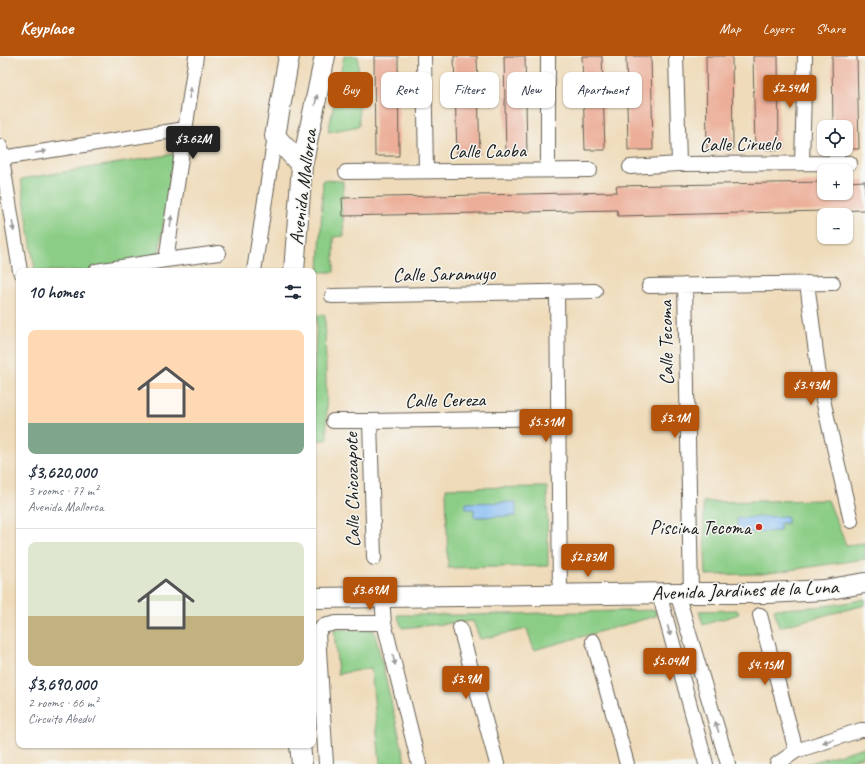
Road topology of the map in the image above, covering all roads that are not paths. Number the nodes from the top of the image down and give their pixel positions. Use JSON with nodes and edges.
{"nodes":[{"id":1,"x":196,"y":56,"type":"edge"},
{"id":2,"x":289,"y":56,"type":"edge"},
{"id":3,"x":325,"y":56,"type":"edge"},
{"id":4,"x":424,"y":56,"type":"edge"},
{"id":5,"x":548,"y":56,"type":"edge"},
{"id":6,"x":676,"y":56,"type":"edge"},
{"id":7,"x":805,"y":56,"type":"edge"},
{"id":8,"x":185,"y":129,"type":"junction"},
{"id":9,"x":274,"y":136,"type":"junction"},
{"id":10,"x":1,"y":152,"type":"edge"},
{"id":11,"x":802,"y":163,"type":"junction"},
{"id":12,"x":850,"y":163,"type":"dead end"},
{"id":13,"x":679,"y":164,"type":"junction"},
{"id":14,"x":302,"y":166,"type":"junction"},
{"id":15,"x":630,"y":167,"type":"dead end"},
{"id":16,"x":548,"y":170,"type":"junction"},
{"id":17,"x":590,"y":170,"type":"dead end"},
{"id":18,"x":426,"y":171,"type":"junction"},
{"id":19,"x":346,"y":172,"type":"dead end"},
{"id":20,"x":219,"y":253,"type":"dead end"},
{"id":21,"x":166,"y":260,"type":"junction"},
{"id":22,"x":20,"y":268,"type":"edge"},
{"id":23,"x":115,"y":268,"type":"edge"},
{"id":24,"x":254,"y":268,"type":"edge"},
{"id":25,"x":294,"y":268,"type":"edge"},
{"id":26,"x":807,"y":283,"type":"junction"},
{"id":27,"x":833,"y":283,"type":"dead end"},
{"id":28,"x":685,"y":285,"type":"junction"},
{"id":29,"x":649,"y":286,"type":"dead end"},
{"id":30,"x":595,"y":291,"type":"dead end"},
{"id":31,"x":557,"y":292,"type":"junction"},
{"id":32,"x":332,"y":296,"type":"dead end"},
{"id":33,"x":558,"y":418,"type":"junction"},
{"id":34,"x":333,"y":421,"type":"dead end"},
{"id":35,"x":370,"y":421,"type":"junction"},
{"id":36,"x":851,"y":521,"type":"dead end"},
{"id":37,"x":374,"y":558,"type":"dead end"},
{"id":38,"x":865,"y":583,"type":"edge"},
{"id":39,"x":676,"y":593,"type":"junction"},
{"id":40,"x":560,"y":595,"type":"junction"},
{"id":41,"x":382,"y":597,"type":"junction"},
{"id":42,"x":316,"y":598,"type":"edge"},
{"id":43,"x":760,"y":615,"type":"dead end"},
{"id":44,"x":384,"y":623,"type":"junction"},
{"id":45,"x":460,"y":628,"type":"dead end"},
{"id":46,"x":593,"y":641,"type":"dead end"},
{"id":47,"x":865,"y":730,"type":"edge"},
{"id":48,"x":300,"y":748,"type":"edge"},
{"id":49,"x":796,"y":751,"type":"junction"},
{"id":50,"x":302,"y":764,"type":"edge"},
{"id":51,"x":326,"y":764,"type":"edge"},
{"id":52,"x":419,"y":764,"type":"edge"},
{"id":53,"x":497,"y":764,"type":"edge"},
{"id":54,"x":627,"y":764,"type":"edge"},
{"id":55,"x":706,"y":764,"type":"edge"},
{"id":56,"x":728,"y":764,"type":"edge"},
{"id":57,"x":777,"y":764,"type":"edge"}],
"edges":[{"from":8,"to":1,"type":"street","one_way":true},
{"from":2,"to":9,"type":"street","name":"Avenida Mallorca"},
{"from":14,"to":3,"type":"street","name":"Avenida Mallorca","one_way":true},
{"from":4,"to":18,"type":"street","name":"Calle Caoba"},
{"from":5,"to":16,"type":"street","name":"Calle Caoba"},
{"from":6,"to":13,"type":"street","name":"Calle Ciruelo"},
{"from":7,"to":11,"type":"street","name":"Calle Ciruelo"},
{"from":10,"to":8,"type":"street","one_way":true},
{"from":21,"to":8,"type":"street","one_way":true},
{"from":9,"to":14,"type":"street"},
{"from":9,"to":24,"type":"street","name":"Avenida Mallorca"},
{"from":10,"to":22,"type":"street","one_way":true},
{"from":11,"to":12,"type":"street","name":"Calle Ciruelo"},
{"from":11,"to":13,"type":"street","name":"Calle Ciruelo"},
{"from":13,"to":15,"type":"street","name":"Calle Ciruelo"},
{"from":14,"to":25,"type":"street","name":"Avenida Mallorca"},
{"from":16,"to":17,"type":"street","name":"Calle Caoba"},
{"from":16,"to":18,"type":"street","name":"Calle Caoba"},
{"from":18,"to":19,"type":"street","name":"Calle Caoba"},
{"from":20,"to":21,"type":"street"},
{"from":21,"to":23,"type":"street"},
{"from":26,"to":27,"type":"street","name":"Calle Tecoma"},
{"from":26,"to":28,"type":"street","name":"Calle Tecoma"},
{"from":26,"to":36,"type":"street"},
{"from":28,"to":29,"type":"street","name":"Calle Tecoma"},
{"from":28,"to":39,"type":"street","name":"Calle Tecoma"},
{"from":30,"to":31,"type":"street","name":"Calle Saramuyo"},
{"from":31,"to":32,"type":"street","name":"Calle Saramuyo"},
{"from":31,"to":33,"type":"street"},
{"from":33,"to":35,"type":"street","name":"Calle Cereza"},
{"from":33,"to":40,"type":"street"},
{"from":34,"to":35,"type":"street","name":"Calle Cereza"},
{"from":35,"to":37,"type":"street","name":"Calle Chicozapote"},
{"from":38,"to":39,"type":"street","name":"Avenida Jardines de la Luna"},
{"from":39,"to":40,"type":"street","name":"Avenida Jardines de la Luna"},
{"from":39,"to":55,"type":"street","one_way":true},
{"from":56,"to":39,"type":"street","one_way":true},
{"from":40,"to":41,"type":"street","name":"Avenida Jardines de la Luna"},
{"from":41,"to":42,"type":"street","name":"Avenida Jardines de la Luna"},
{"from":41,"to":44,"type":"street"},
{"from":43,"to":49,"type":"street"},
{"from":44,"to":51,"type":"street"},
{"from":44,"to":52,"type":"street","one_way":true},
{"from":45,"to":53,"type":"street"},
{"from":46,"to":54,"type":"street"},
{"from":47,"to":49,"type":"street","one_way":true},
{"from":48,"to":50,"type":"street"},
{"from":49,"to":57,"type":"street"}]}
